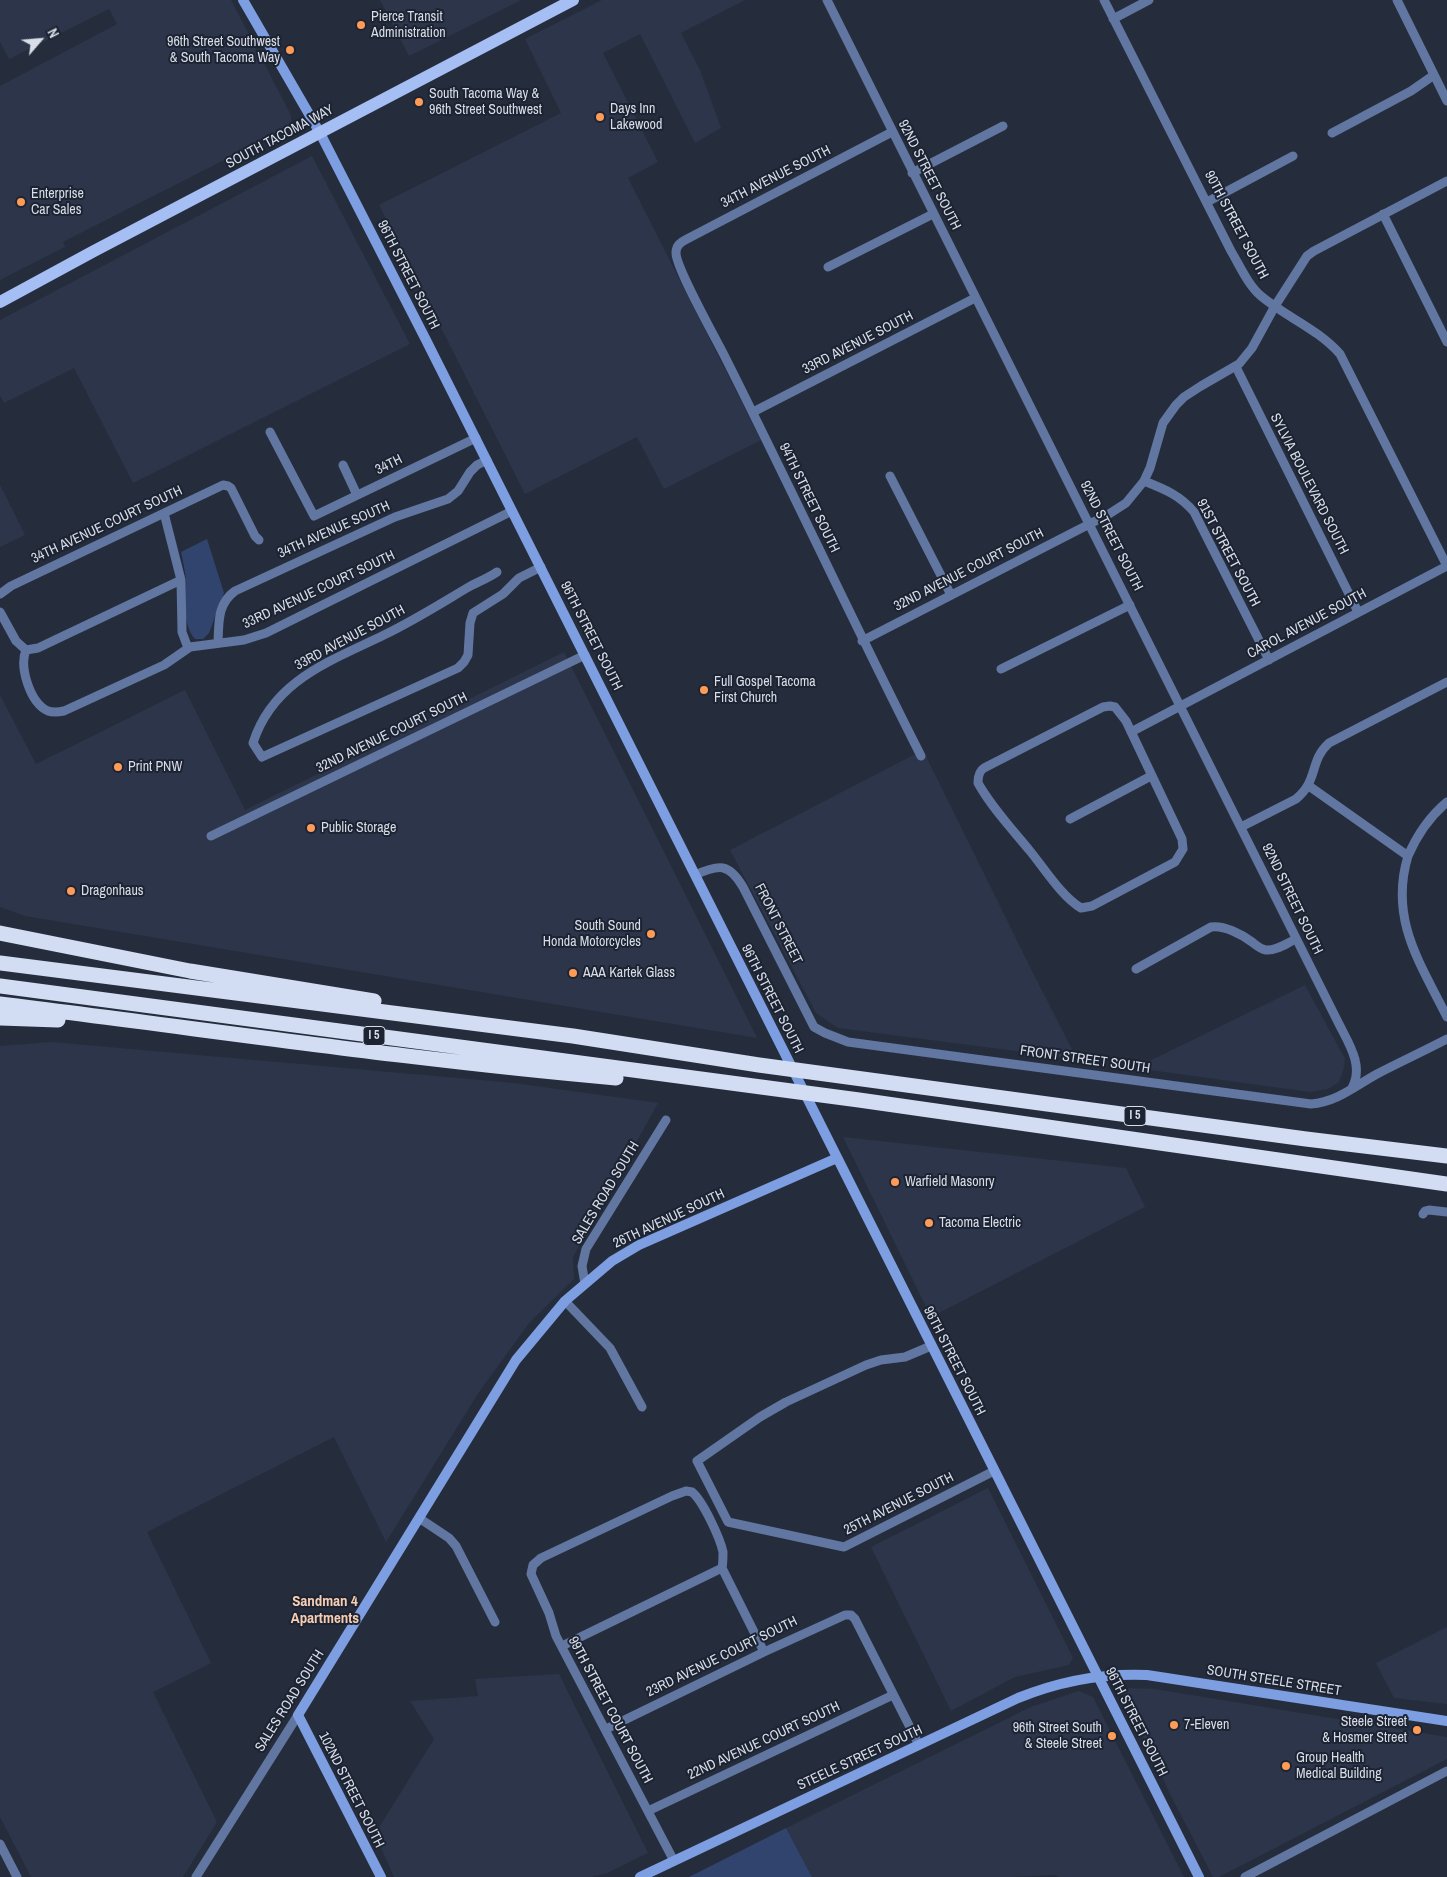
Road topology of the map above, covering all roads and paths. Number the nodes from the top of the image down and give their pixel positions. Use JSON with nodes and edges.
{"nodes":[{"id":1,"x":243,"y":0,"type":"edge"},
{"id":2,"x":573,"y":0,"type":"edge"},
{"id":3,"x":827,"y":0,"type":"edge"},
{"id":4,"x":1104,"y":0,"type":"edge"},
{"id":5,"x":1149,"y":0,"type":"edge"},
{"id":6,"x":1397,"y":0,"type":"edge"},
{"id":7,"x":557,"y":4,"type":"edge"},
{"id":8,"x":1113,"y":19,"type":"junction"},
{"id":9,"x":1434,"y":75,"type":"junction"},
{"id":10,"x":1447,"y":101,"type":"edge"},
{"id":11,"x":1003,"y":126,"type":"dead end"},
{"id":12,"x":892,"y":132,"type":"junction"},
{"id":13,"x":320,"y":133,"type":"junction"},
{"id":14,"x":1332,"y":133,"type":"dead end"},
{"id":15,"x":1293,"y":156,"type":"dead end"},
{"id":16,"x":912,"y":173,"type":"junction"},
{"id":17,"x":1447,"y":181,"type":"edge"},
{"id":18,"x":1207,"y":202,"type":"junction"},
{"id":19,"x":933,"y":214,"type":"junction"},
{"id":20,"x":1384,"y":214,"type":"junction"},
{"id":21,"x":676,"y":250,"type":"joint"},
{"id":22,"x":828,"y":267,"type":"dead end"},
{"id":23,"x":975,"y":298,"type":"junction"},
{"id":24,"x":0,"y":302,"type":"edge"},
{"id":25,"x":1275,"y":306,"type":"junction"},
{"id":26,"x":1447,"y":342,"type":"edge"},
{"id":27,"x":1236,"y":367,"type":"junction"},
{"id":28,"x":753,"y":412,"type":"junction"},
{"id":29,"x":270,"y":432,"type":"dead end"},
{"id":30,"x":476,"y":438,"type":"junction"},
{"id":31,"x":487,"y":460,"type":"junction"},
{"id":32,"x":343,"y":465,"type":"dead end"},
{"id":33,"x":890,"y":476,"type":"dead end"},
{"id":34,"x":1144,"y":481,"type":"junction"},
{"id":35,"x":358,"y":495,"type":"junction"},
{"id":36,"x":512,"y":511,"type":"junction"},
{"id":37,"x":164,"y":513,"type":"junction"},
{"id":38,"x":1089,"y":524,"type":"junction"},
{"id":39,"x":259,"y":540,"type":"dead end"},
{"id":40,"x":1447,"y":566,"type":"edge"},
{"id":41,"x":541,"y":567,"type":"junction"},
{"id":42,"x":497,"y":572,"type":"dead end"},
{"id":43,"x":181,"y":580,"type":"junction"},
{"id":44,"x":0,"y":594,"type":"edge"},
{"id":45,"x":952,"y":595,"type":"junction"},
{"id":46,"x":1130,"y":605,"type":"junction"},
{"id":47,"x":0,"y":612,"type":"edge"},
{"id":48,"x":1358,"y":612,"type":"junction"},
{"id":49,"x":862,"y":641,"type":"junction"},
{"id":50,"x":218,"y":643,"type":"junction"},
{"id":51,"x":188,"y":648,"type":"junction"},
{"id":52,"x":26,"y":650,"type":"junction"},
{"id":53,"x":585,"y":655,"type":"junction"},
{"id":54,"x":1269,"y":660,"type":"junction"},
{"id":55,"x":1001,"y":669,"type":"dead end"},
{"id":56,"x":1447,"y":682,"type":"edge"},
{"id":57,"x":1180,"y":705,"type":"junction"},
{"id":58,"x":1131,"y":732,"type":"junction"},
{"id":59,"x":921,"y":756,"type":"dead end"},
{"id":60,"x":1151,"y":776,"type":"junction"},
{"id":61,"x":1309,"y":786,"type":"junction"},
{"id":62,"x":1447,"y":802,"type":"edge"},
{"id":63,"x":1070,"y":819,"type":"dead end"},
{"id":64,"x":1241,"y":827,"type":"junction"},
{"id":65,"x":211,"y":836,"type":"dead end"},
{"id":66,"x":1408,"y":856,"type":"junction"},
{"id":67,"x":695,"y":875,"type":"junction"},
{"id":68,"x":0,"y":933,"type":"edge"},
{"id":69,"x":1296,"y":939,"type":"junction"},
{"id":70,"x":0,"y":963,"type":"edge"},
{"id":71,"x":1136,"y":969,"type":"dead end"},
{"id":72,"x":0,"y":986,"type":"edge"},
{"id":73,"x":0,"y":1004,"type":"edge"},
{"id":74,"x":1447,"y":1017,"type":"edge"},
{"id":75,"x":0,"y":1018,"type":"edge"},
{"id":76,"x":151,"y":1023,"type":"junction"},
{"id":77,"x":814,"y":1027,"type":"joint"},
{"id":78,"x":573,"y":1036,"type":"junction"},
{"id":79,"x":1447,"y":1040,"type":"edge"},
{"id":80,"x":747,"y":1086,"type":"junction"},
{"id":81,"x":1352,"y":1088,"type":"junction"},
{"id":82,"x":666,"y":1120,"type":"dead end"},
{"id":83,"x":1447,"y":1156,"type":"edge"},
{"id":84,"x":837,"y":1158,"type":"junction"},
{"id":85,"x":1447,"y":1184,"type":"edge"},
{"id":86,"x":1447,"y":1212,"type":"edge"},
{"id":87,"x":1423,"y":1214,"type":"dead end"},
{"id":88,"x":584,"y":1284,"type":"junction"},
{"id":89,"x":565,"y":1301,"type":"junction"},
{"id":90,"x":931,"y":1346,"type":"junction"},
{"id":91,"x":516,"y":1360,"type":"joint"},
{"id":92,"x":642,"y":1407,"type":"dead end"},
{"id":93,"x":994,"y":1471,"type":"junction"},
{"id":94,"x":420,"y":1518,"type":"junction"},
{"id":95,"x":722,"y":1568,"type":"junction"},
{"id":96,"x":495,"y":1622,"type":"dead end"},
{"id":97,"x":562,"y":1646,"type":"junction"},
{"id":98,"x":764,"y":1652,"type":"junction"},
{"id":99,"x":1097,"y":1676,"type":"junction"},
{"id":100,"x":893,"y":1696,"type":"junction"},
{"id":101,"x":298,"y":1715,"type":"junction"},
{"id":102,"x":1447,"y":1721,"type":"edge"},
{"id":103,"x":606,"y":1729,"type":"junction"},
{"id":104,"x":919,"y":1745,"type":"junction"},
{"id":105,"x":1447,"y":1771,"type":"edge"},
{"id":106,"x":648,"y":1811,"type":"junction"},
{"id":107,"x":0,"y":1844,"type":"edge"},
{"id":108,"x":674,"y":1861,"type":"junction"},
{"id":109,"x":17,"y":1877,"type":"edge"},
{"id":110,"x":196,"y":1877,"type":"edge"},
{"id":111,"x":381,"y":1877,"type":"edge"},
{"id":112,"x":640,"y":1877,"type":"edge"},
{"id":113,"x":1199,"y":1877,"type":"edge"},
{"id":114,"x":1245,"y":1877,"type":"edge"}],
"edges":[{"from":1,"to":13,"type":"main road","name":"96TH STREET SOUTH"},
{"from":2,"to":7,"type":"main road","name":"SOUTH TACOMA WAY"},
{"from":3,"to":12,"type":"street","name":"92ND STREET SOUTH"},
{"from":4,"to":8,"type":"street","name":"90TH STREET SOUTH"},
{"from":5,"to":8,"type":"street"},
{"from":6,"to":9,"type":"street"},
{"from":7,"to":13,"type":"main road","name":"SOUTH TACOMA WAY"},
{"from":8,"to":18,"type":"street","name":"90TH STREET SOUTH"},
{"from":9,"to":10,"type":"street"},
{"from":9,"to":14,"type":"street"},
{"from":11,"to":16,"type":"street"},
{"from":12,"to":16,"type":"street","name":"92ND STREET SOUTH"},
{"from":12,"to":21,"type":"street","name":"34TH AVENUE SOUTH"},
{"from":13,"to":24,"type":"main road","name":"SOUTH TACOMA WAY"},
{"from":13,"to":30,"type":"main road","name":"96TH STREET SOUTH"},
{"from":15,"to":18,"type":"street"},
{"from":16,"to":19,"type":"street","name":"92ND STREET SOUTH"},
{"from":17,"to":20,"type":"street"},
{"from":18,"to":25,"type":"street","name":"90TH STREET SOUTH"},
{"from":19,"to":22,"type":"street"},
{"from":19,"to":23,"type":"street","name":"92ND STREET SOUTH"},
{"from":20,"to":25,"type":"street"},
{"from":20,"to":26,"type":"street"},
{"from":21,"to":28,"type":"street","name":"94TH STREET SOUTH"},
{"from":23,"to":28,"type":"street","name":"33RD AVENUE SOUTH"},
{"from":23,"to":38,"type":"street","name":"92ND STREET SOUTH"},
{"from":25,"to":27,"type":"street"},
{"from":25,"to":40,"type":"street","name":"90TH STREET SOUTH"},
{"from":27,"to":34,"type":"street","name":"32ND AVENUE COURT SOUTH"},
{"from":27,"to":48,"type":"street","name":"SYLVIA BOULEVARD SOUTH"},
{"from":28,"to":49,"type":"street","name":"94TH STREET SOUTH"},
{"from":29,"to":35,"type":"street","name":"34TH"},
{"from":30,"to":31,"type":"main road","name":"96TH STREET SOUTH"},
{"from":30,"to":35,"type":"street","name":"34TH"},
{"from":31,"to":36,"type":"main road","name":"96TH STREET SOUTH"},
{"from":31,"to":50,"type":"street","name":"34TH AVENUE SOUTH"},
{"from":32,"to":35,"type":"street"},
{"from":33,"to":45,"type":"street"},
{"from":34,"to":38,"type":"street","name":"32ND AVENUE COURT SOUTH"},
{"from":34,"to":54,"type":"street","name":"91ST STREET SOUTH"},
{"from":36,"to":41,"type":"main road","name":"96TH STREET SOUTH"},
{"from":36,"to":50,"type":"street","name":"33RD AVENUE COURT SOUTH"},
{"from":37,"to":39,"type":"street","name":"34TH AVENUE COURT SOUTH"},
{"from":37,"to":43,"type":"street"},
{"from":37,"to":44,"type":"street","name":"34TH AVENUE COURT SOUTH"},
{"from":38,"to":45,"type":"street","name":"32ND AVENUE COURT SOUTH"},
{"from":38,"to":46,"type":"street","name":"92ND STREET SOUTH"},
{"from":40,"to":48,"type":"street","name":"CAROL AVENUE SOUTH"},
{"from":41,"to":42,"type":"street","name":"33RD AVENUE SOUTH"},
{"from":41,"to":53,"type":"main road","name":"96TH STREET SOUTH"},
{"from":43,"to":51,"type":"street"},
{"from":43,"to":52,"type":"street"},
{"from":45,"to":49,"type":"street","name":"32ND AVENUE COURT SOUTH"},
{"from":46,"to":55,"type":"street"},
{"from":46,"to":57,"type":"street","name":"92ND STREET SOUTH"},
{"from":47,"to":52,"type":"street"},
{"from":48,"to":54,"type":"street","name":"CAROL AVENUE SOUTH"},
{"from":49,"to":59,"type":"street","name":"94TH STREET SOUTH"},
{"from":50,"to":51,"type":"street","name":"33RD AVENUE COURT SOUTH"},
{"from":51,"to":52,"type":"street","name":"33RD AVENUE COURT SOUTH"},
{"from":53,"to":65,"type":"street","name":"32ND AVENUE COURT SOUTH"},
{"from":53,"to":67,"type":"main road","name":"96TH STREET SOUTH"},
{"from":54,"to":57,"type":"street","name":"CAROL AVENUE SOUTH"},
{"from":56,"to":61,"type":"street"},
{"from":57,"to":58,"type":"street","name":"CAROL AVENUE SOUTH"},
{"from":57,"to":64,"type":"street","name":"92ND STREET SOUTH"},
{"from":58,"to":60,"type":"street"},
{"from":58,"to":60,"type":"street"},
{"from":60,"to":63,"type":"street"},
{"from":61,"to":64,"type":"street"},
{"from":61,"to":66,"type":"street"},
{"from":62,"to":66,"type":"street"},
{"from":64,"to":69,"type":"street","name":"92ND STREET SOUTH"},
{"from":66,"to":74,"type":"street"},
{"from":67,"to":77,"type":"street","name":"FRONT STREET"},
{"from":67,"to":84,"type":"main road","name":"96TH STREET SOUTH"},
{"from":68,"to":78,"type":"highway"},
{"from":69,"to":71,"type":"street"},
{"from":69,"to":81,"type":"street","name":"92ND STREET SOUTH"},
{"from":70,"to":78,"type":"highway","number":"I 5"},
{"from":72,"to":80,"type":"highway","number":"I 5"},
{"from":73,"to":76,"type":"highway"},
{"from":75,"to":76,"type":"highway"},
{"from":76,"to":80,"type":"highway"},
{"from":77,"to":81,"type":"street","name":"FRONT STREET SOUTH"},
{"from":78,"to":83,"type":"highway","number":"I 5"},
{"from":79,"to":81,"type":"street"},
{"from":80,"to":85,"type":"highway","number":"I 5"},
{"from":82,"to":88,"type":"street","name":"SALES ROAD SOUTH"},
{"from":84,"to":88,"type":"main road","name":"26TH AVENUE SOUTH"},
{"from":84,"to":90,"type":"main road","name":"96TH STREET SOUTH"},
{"from":86,"to":87,"type":"street"},
{"from":88,"to":89,"type":"main road","name":"26TH AVENUE SOUTH"},
{"from":89,"to":91,"type":"main road","name":"26TH AVENUE SOUTH"},
{"from":89,"to":92,"type":"street"},
{"from":90,"to":93,"type":"main road","name":"96TH STREET SOUTH"},
{"from":90,"to":93,"type":"street","name":"25TH AVENUE SOUTH"},
{"from":91,"to":94,"type":"main road","name":"SALES ROAD SOUTH"},
{"from":93,"to":99,"type":"main road","name":"96TH STREET SOUTH"},
{"from":94,"to":96,"type":"street"},
{"from":94,"to":101,"type":"main road","name":"SALES ROAD SOUTH"},
{"from":95,"to":97,"type":"street"},
{"from":95,"to":97,"type":"street","name":"99TH STREET COURT SOUTH"},
{"from":95,"to":98,"type":"street"},
{"from":97,"to":103,"type":"street","name":"99TH STREET COURT SOUTH"},
{"from":98,"to":100,"type":"street","name":"23RD AVENUE COURT SOUTH"},
{"from":98,"to":103,"type":"street","name":"23RD AVENUE COURT SOUTH"},
{"from":99,"to":102,"type":"main road","name":"SOUTH STEELE STREET"},
{"from":99,"to":104,"type":"main road","name":"STEELE STREET SOUTH"},
{"from":99,"to":113,"type":"main road","name":"96TH STREET SOUTH"},
{"from":100,"to":104,"type":"street"},
{"from":100,"to":106,"type":"street","name":"22ND AVENUE COURT SOUTH"},
{"from":101,"to":110,"type":"street","name":"SALES ROAD SOUTH"},
{"from":101,"to":111,"type":"main road","name":"102ND STREET SOUTH"},
{"from":103,"to":106,"type":"street","name":"99TH STREET COURT SOUTH"},
{"from":104,"to":108,"type":"main road","name":"STEELE STREET SOUTH"},
{"from":105,"to":114,"type":"street"},
{"from":106,"to":108,"type":"street","name":"99TH STREET COURT SOUTH"},
{"from":107,"to":109,"type":"street"},
{"from":108,"to":112,"type":"main road","name":"STEELE STREET SOUTH"}]}
